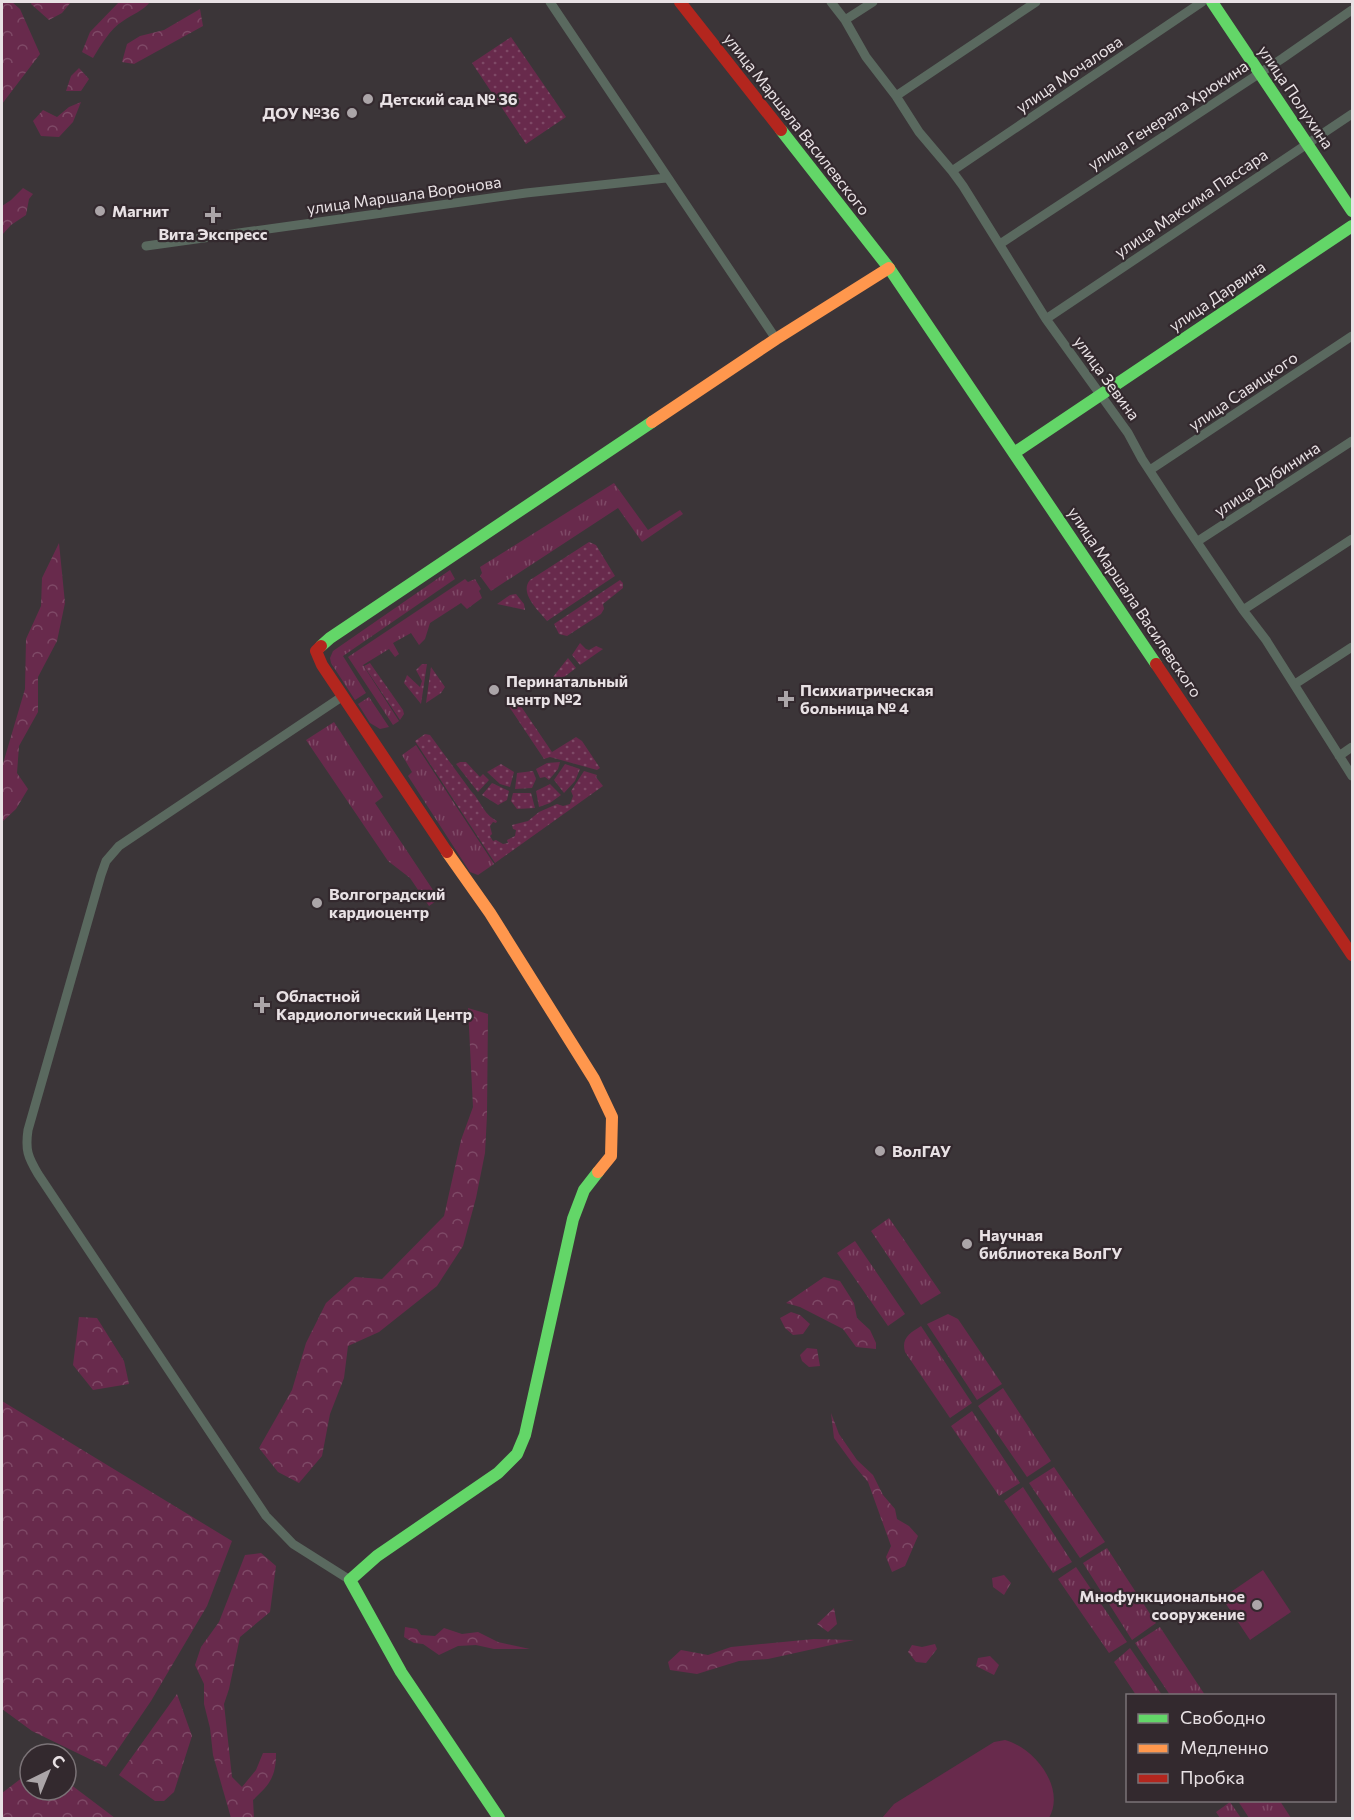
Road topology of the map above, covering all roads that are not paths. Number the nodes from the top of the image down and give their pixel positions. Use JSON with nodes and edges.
{"nodes":[{"id":1,"x":550,"y":2,"type":"edge"},
{"id":2,"x":680,"y":2,"type":"edge"},
{"id":3,"x":831,"y":2,"type":"edge"},
{"id":4,"x":873,"y":2,"type":"edge"},
{"id":5,"x":1036,"y":2,"type":"edge"},
{"id":6,"x":1202,"y":2,"type":"edge"},
{"id":7,"x":1212,"y":2,"type":"edge"},
{"id":8,"x":1353,"y":10,"type":"edge"},
{"id":9,"x":845,"y":20,"type":"junction"},
{"id":10,"x":1260,"y":72,"type":"junction"},
{"id":11,"x":896,"y":96,"type":"junction"},
{"id":12,"x":1353,"y":114,"type":"edge"},
{"id":13,"x":1307,"y":143,"type":"junction"},
{"id":14,"x":952,"y":171,"type":"junction"},
{"id":15,"x":666,"y":178,"type":"junction"},
{"id":16,"x":1353,"y":210,"type":"edge"},
{"id":17,"x":1353,"y":226,"type":"edge"},
{"id":18,"x":1000,"y":243,"type":"junction"},
{"id":19,"x":146,"y":246,"type":"dead end"},
{"id":20,"x":889,"y":268,"type":"junction"},
{"id":21,"x":1046,"y":319,"type":"junction"},
{"id":22,"x":1353,"y":336,"type":"edge"},
{"id":23,"x":776,"y":339,"type":"junction"},
{"id":24,"x":1100,"y":394,"type":"junction"},
{"id":25,"x":1353,"y":441,"type":"edge"},
{"id":26,"x":1014,"y":453,"type":"junction"},
{"id":27,"x":1150,"y":470,"type":"junction"},
{"id":28,"x":1353,"y":539,"type":"edge"},
{"id":29,"x":1198,"y":542,"type":"junction"},
{"id":30,"x":1243,"y":610,"type":"junction"},
{"id":31,"x":1353,"y":647,"type":"edge"},
{"id":32,"x":1295,"y":684,"type":"junction"},
{"id":33,"x":343,"y":696,"type":"junction"},
{"id":34,"x":1353,"y":747,"type":"edge"},
{"id":35,"x":1339,"y":756,"type":"junction"},
{"id":36,"x":1353,"y":776,"type":"edge"},
{"id":37,"x":1353,"y":955,"type":"edge"},
{"id":38,"x":350,"y":1580,"type":"junction"},
{"id":39,"x":499,"y":1818,"type":"edge"}],
"edges":[{"from":1,"to":15,"type":"street"},
{"from":2,"to":20,"type":"street","name":"улица Маршала Василевского"},
{"from":3,"to":9,"type":"street","name":"улица Зевина"},
{"from":4,"to":9,"type":"street"},
{"from":5,"to":11,"type":"street"},
{"from":6,"to":14,"type":"street","name":"улица Мочалова"},
{"from":7,"to":10,"type":"street","name":"улица Полухина"},
{"from":8,"to":10,"type":"street","name":"улица Генерала Хрюкина"},
{"from":9,"to":11,"type":"street","name":"улица Зевина"},
{"from":10,"to":13,"type":"street","name":"улица Полухина"},
{"from":10,"to":18,"type":"street","name":"улица Генерала Хрюкина"},
{"from":11,"to":14,"type":"street","name":"улица Зевина"},
{"from":12,"to":13,"type":"street","name":"улица Максима Пассара"},
{"from":13,"to":16,"type":"street","name":"улица Полухина"},
{"from":13,"to":21,"type":"street","name":"улица Максима Пассара"},
{"from":14,"to":18,"type":"street","name":"улица Зевина"},
{"from":15,"to":19,"type":"street","name":"улица Маршала Воронова"},
{"from":15,"to":23,"type":"street"},
{"from":17,"to":24,"type":"street","name":"улица Дарвина"},
{"from":18,"to":21,"type":"street","name":"улица Зевина"},
{"from":20,"to":23,"type":"street"},
{"from":20,"to":26,"type":"street","name":"улица Маршала Василевского"},
{"from":21,"to":24,"type":"street","name":"улица Зевина"},
{"from":22,"to":27,"type":"street","name":"улица Савицкого"},
{"from":23,"to":33,"type":"street"},
{"from":24,"to":26,"type":"street","name":"улица Дарвина"},
{"from":24,"to":27,"type":"street","name":"улица Зевина"},
{"from":25,"to":29,"type":"street","name":"улица Дубинина"},
{"from":26,"to":37,"type":"street","name":"улица Маршала Василевского"},
{"from":27,"to":29,"type":"street","name":"улица Зевина"},
{"from":28,"to":30,"type":"street"},
{"from":29,"to":30,"type":"street","name":"улица Зевина"},
{"from":30,"to":32,"type":"street","name":"улица Зевина"},
{"from":31,"to":32,"type":"street"},
{"from":32,"to":35,"type":"street","name":"улица Зевина"},
{"from":33,"to":38,"type":"street"},
{"from":33,"to":38,"type":"street"},
{"from":34,"to":35,"type":"street"},
{"from":35,"to":36,"type":"street","name":"улица Зевина"},
{"from":38,"to":39,"type":"street"}]}
